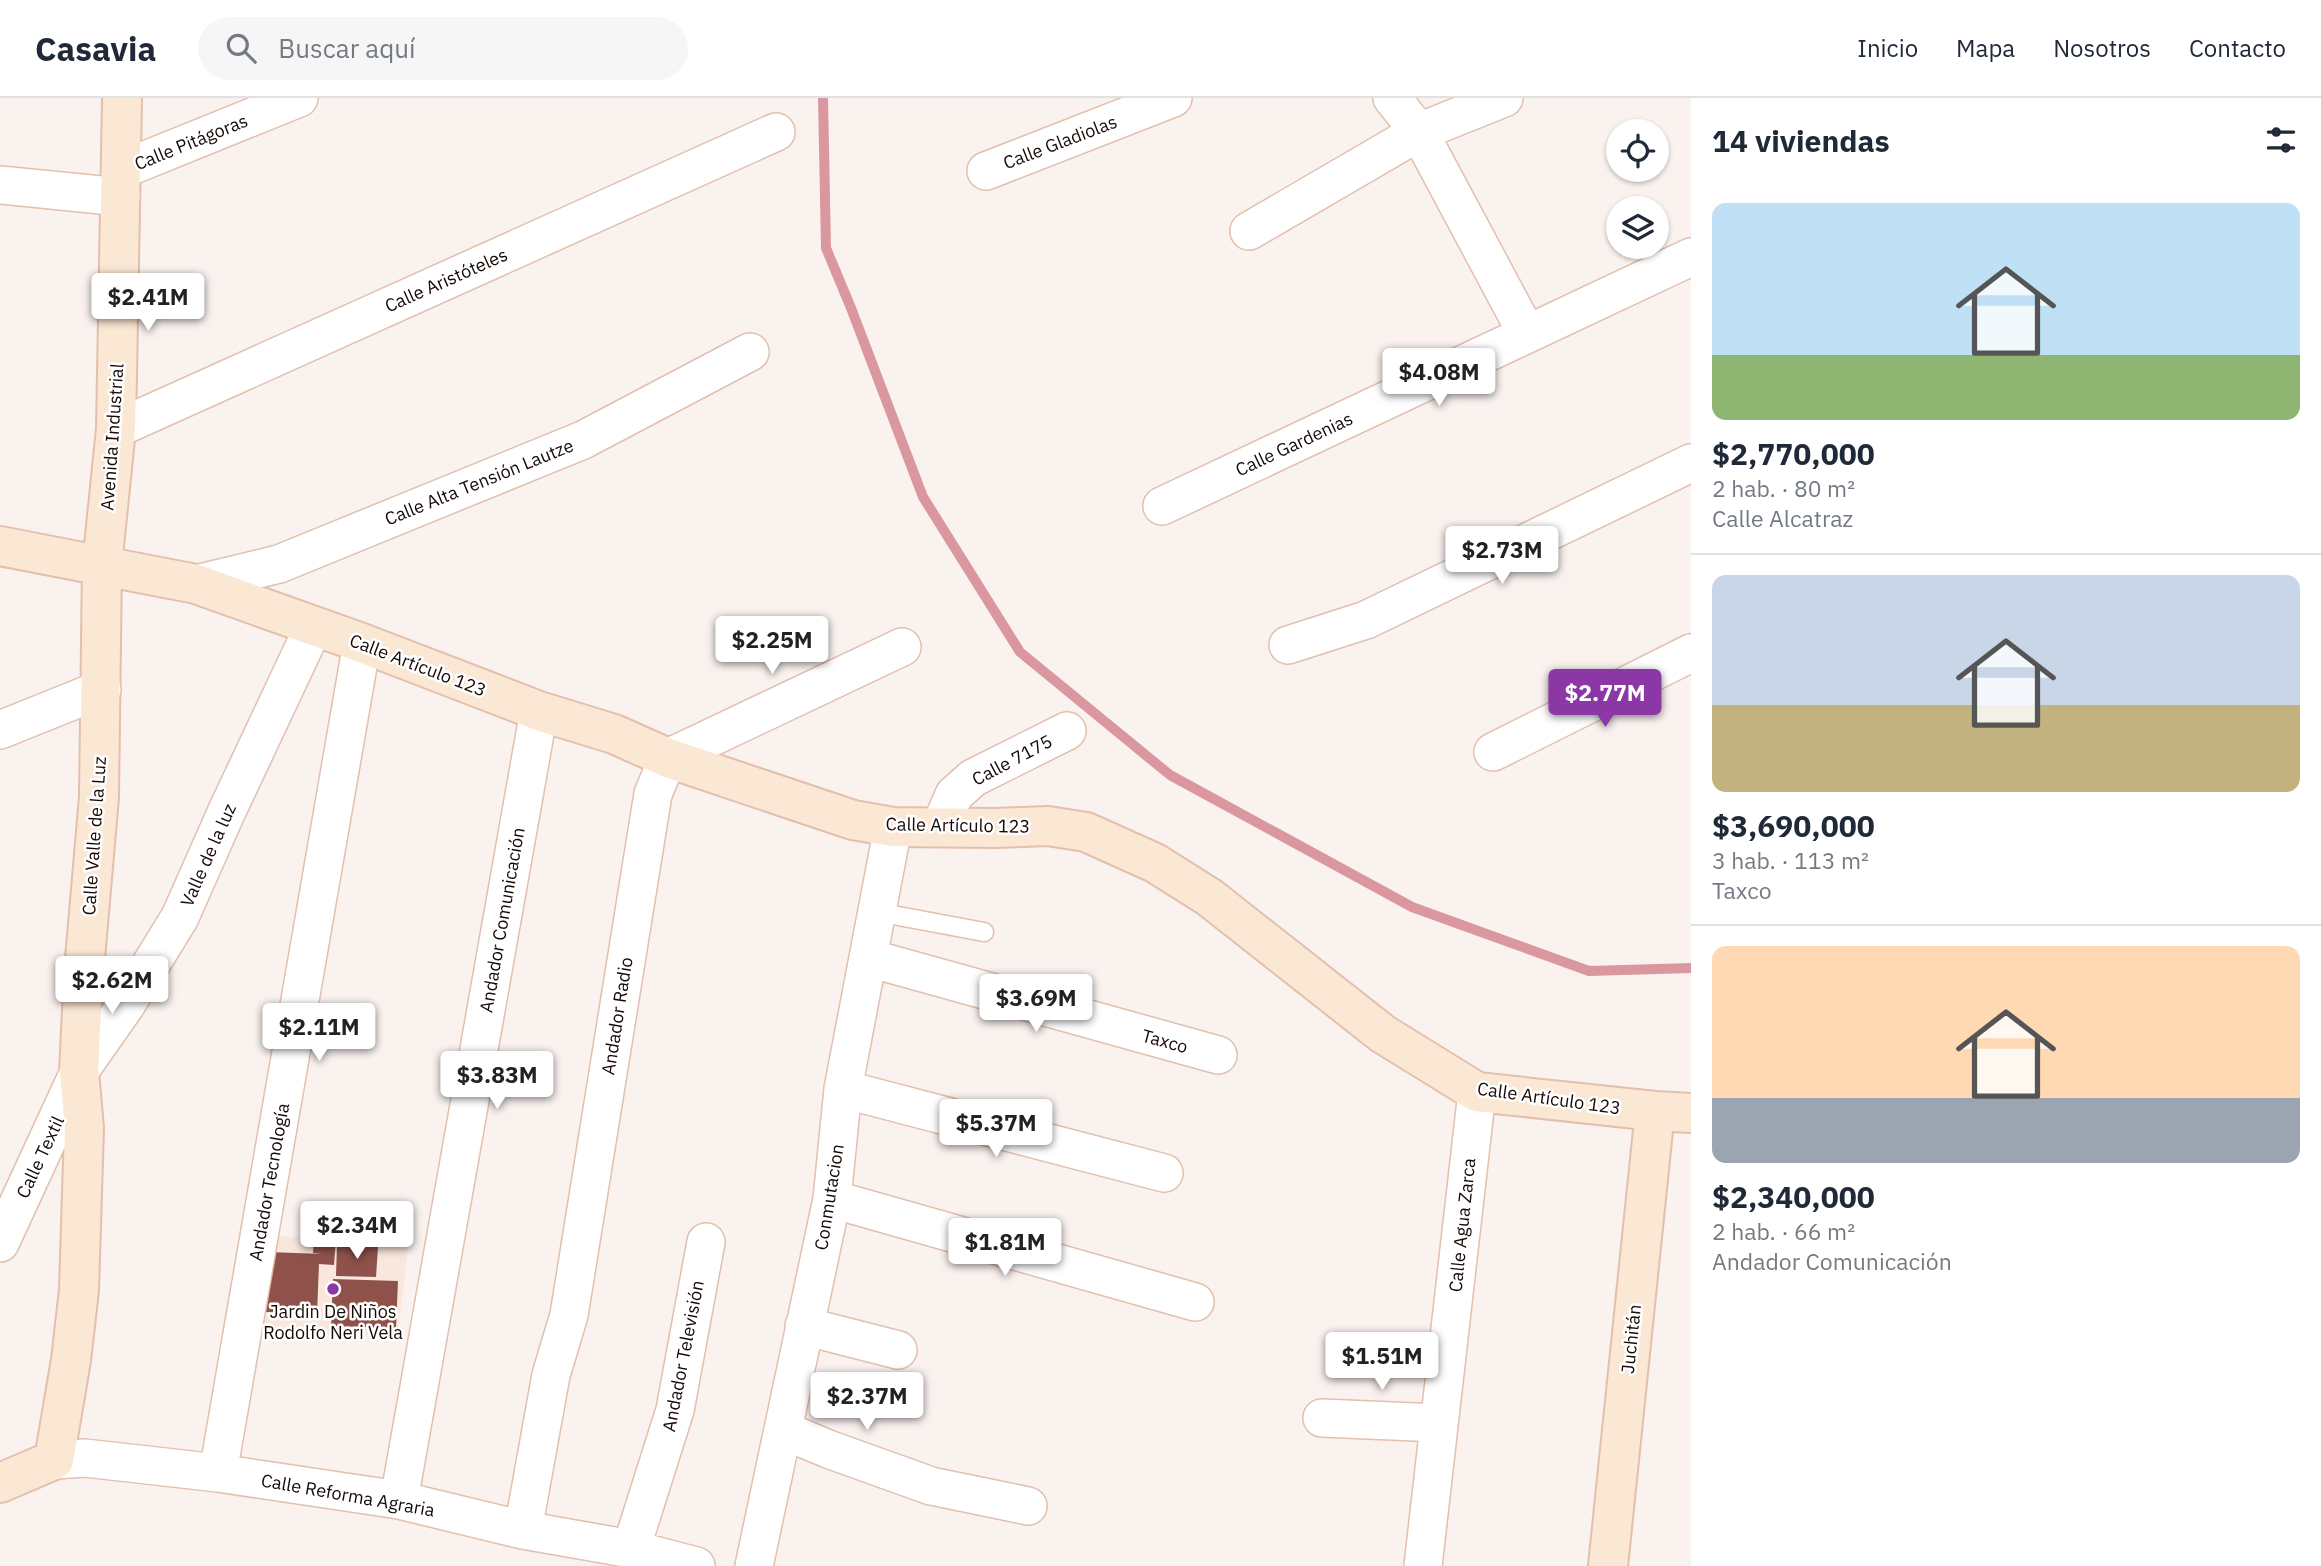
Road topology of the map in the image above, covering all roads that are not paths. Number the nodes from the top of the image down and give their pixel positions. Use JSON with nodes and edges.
{"nodes":[{"id":1,"x":122,"y":98,"type":"edge"},
{"id":2,"x":299,"y":98,"type":"edge"},
{"id":3,"x":1173,"y":98,"type":"edge"},
{"id":4,"x":1392,"y":98,"type":"edge"},
{"id":5,"x":1504,"y":98,"type":"edge"},
{"id":6,"x":776,"y":132,"type":"dead end"},
{"id":7,"x":1419,"y":132,"type":"junction"},
{"id":8,"x":986,"y":171,"type":"dead end"},
{"id":9,"x":121,"y":183,"type":"junction"},
{"id":10,"x":0,"y":185,"type":"edge"},
{"id":11,"x":1249,"y":231,"type":"dead end"},
{"id":12,"x":1691,"y":257,"type":"edge"},
{"id":13,"x":1527,"y":334,"type":"junction"},
{"id":14,"x":750,"y":352,"type":"dead end"},
{"id":15,"x":116,"y":429,"type":"junction"},
{"id":16,"x":1691,"y":463,"type":"edge"},
{"id":17,"x":1163,"y":506,"type":"dead end"},
{"id":18,"x":0,"y":546,"type":"edge"},
{"id":19,"x":102,"y":565,"type":"junction"},
{"id":20,"x":196,"y":584,"type":"junction"},
{"id":21,"x":314,"y":626,"type":"junction"},
{"id":22,"x":362,"y":643,"type":"junction"},
{"id":23,"x":1288,"y":645,"type":"dead end"},
{"id":24,"x":902,"y":647,"type":"dead end"},
{"id":25,"x":1691,"y":653,"type":"edge"},
{"id":26,"x":102,"y":689,"type":"junction"},
{"id":27,"x":538,"y":711,"type":"junction"},
{"id":28,"x":0,"y":730,"type":"edge"},
{"id":29,"x":1066,"y":731,"type":"dead end"},
{"id":30,"x":1493,"y":752,"type":"dead end"},
{"id":31,"x":667,"y":758,"type":"junction"},
{"id":32,"x":893,"y":827,"type":"junction"},
{"id":33,"x":940,"y":827,"type":"junction"},
{"id":34,"x":877,"y":912,"type":"junction"},
{"id":35,"x":984,"y":932,"type":"dead end"},
{"id":36,"x":869,"y":958,"type":"junction"},
{"id":37,"x":1218,"y":1055,"type":"dead end"},
{"id":38,"x":79,"y":1072,"type":"junction"},
{"id":39,"x":843,"y":1089,"type":"junction"},
{"id":40,"x":1477,"y":1092,"type":"junction"},
{"id":41,"x":1673,"y":1112,"type":"edge"},
{"id":42,"x":1164,"y":1173,"type":"dead end"},
{"id":43,"x":832,"y":1199,"type":"junction"},
{"id":44,"x":706,"y":1242,"type":"dead end"},
{"id":45,"x":0,"y":1243,"type":"edge"},
{"id":46,"x":1195,"y":1302,"type":"dead end"},
{"id":47,"x":804,"y":1326,"type":"junction"},
{"id":48,"x":898,"y":1350,"type":"dead end"},
{"id":49,"x":1322,"y":1419,"type":"dead end"},
{"id":50,"x":1439,"y":1423,"type":"junction"},
{"id":51,"x":783,"y":1430,"type":"junction"},
{"id":52,"x":54,"y":1460,"type":"junction"},
{"id":53,"x":218,"y":1474,"type":"junction"},
{"id":54,"x":0,"y":1483,"type":"edge"},
{"id":55,"x":399,"y":1500,"type":"junction"},
{"id":56,"x":1028,"y":1506,"type":"dead end"},
{"id":57,"x":523,"y":1530,"type":"junction"},
{"id":58,"x":631,"y":1549,"type":"junction"},
{"id":59,"x":696,"y":1566,"type":"edge"},
{"id":60,"x":754,"y":1566,"type":"edge"},
{"id":61,"x":1423,"y":1566,"type":"edge"},
{"id":62,"x":1608,"y":1566,"type":"edge"}],
"edges":[{"from":1,"to":9,"type":"street","name":"Avenida Industrial"},
{"from":2,"to":9,"type":"street","name":"Calle Pitágoras"},
{"from":3,"to":8,"type":"street","name":"Calle Gladiolas"},
{"from":4,"to":7,"type":"street"},
{"from":5,"to":7,"type":"street"},
{"from":6,"to":15,"type":"street","name":"Calle Aristóteles"},
{"from":7,"to":11,"type":"street"},
{"from":7,"to":13,"type":"street"},
{"from":9,"to":10,"type":"street"},
{"from":9,"to":15,"type":"street","name":"Avenida Industrial"},
{"from":12,"to":13,"type":"street","name":"Calle Gardenias"},
{"from":13,"to":17,"type":"street","name":"Calle Gardenias"},
{"from":14,"to":20,"type":"street","name":"Calle Alta Tensión Lautze"},
{"from":15,"to":19,"type":"street","name":"Avenida Industrial"},
{"from":16,"to":23,"type":"street"},
{"from":18,"to":19,"type":"street"},
{"from":19,"to":20,"type":"street","name":"Calle Artículo 123"},
{"from":19,"to":26,"type":"street","name":"Calle Valle de la Luz"},
{"from":20,"to":21,"type":"street","name":"Calle Artículo 123"},
{"from":21,"to":22,"type":"street","name":"Calle Artículo 123"},
{"from":21,"to":38,"type":"street","name":"Valle de la luz"},
{"from":22,"to":27,"type":"street","name":"Calle Artículo 123"},
{"from":22,"to":53,"type":"street","name":"Andador Tecnología"},
{"from":24,"to":31,"type":"street"},
{"from":25,"to":30,"type":"street"},
{"from":26,"to":28,"type":"street"},
{"from":26,"to":38,"type":"street","name":"Calle Valle de la Luz"},
{"from":27,"to":31,"type":"street","name":"Calle Artículo 123"},
{"from":27,"to":55,"type":"street","name":"Andador Comunicación"},
{"from":29,"to":33,"type":"street","name":"Calle 7175"},
{"from":31,"to":32,"type":"street","name":"Calle Artículo 123"},
{"from":31,"to":57,"type":"street","name":"Andador Radio"},
{"from":32,"to":33,"type":"street","name":"Calle Artículo 123"},
{"from":32,"to":34,"type":"street","name":"Conmutacion"},
{"from":33,"to":40,"type":"street","name":"Calle Artículo 123"},
{"from":34,"to":35,"type":"lane"},
{"from":34,"to":36,"type":"street","name":"Conmutacion"},
{"from":36,"to":37,"type":"street","name":"Taxco"},
{"from":36,"to":39,"type":"street","name":"Conmutacion"},
{"from":38,"to":45,"type":"street","name":"Calle Textil"},
{"from":38,"to":52,"type":"street","name":"Calle Valle de la Luz"},
{"from":39,"to":42,"type":"street"},
{"from":39,"to":43,"type":"street","name":"Conmutacion"},
{"from":40,"to":41,"type":"street","name":"Calle Artículo 123"},
{"from":40,"to":50,"type":"street","name":"Calle Agua Zarca"},
{"from":41,"to":62,"type":"street","name":"Juchitán"},
{"from":43,"to":46,"type":"street"},
{"from":43,"to":47,"type":"street","name":"Conmutacion"},
{"from":44,"to":58,"type":"street","name":"Andador Televisión"},
{"from":47,"to":48,"type":"street"},
{"from":47,"to":51,"type":"street","name":"Conmutacion"},
{"from":49,"to":50,"type":"street"},
{"from":50,"to":61,"type":"street","name":"Calle Agua Zarca"},
{"from":51,"to":56,"type":"street"},
{"from":51,"to":60,"type":"street","name":"Conmutacion"},
{"from":52,"to":53,"type":"street","name":"Calle Reforma Agraria"},
{"from":52,"to":54,"type":"street","name":"Calle Reforma Agraria"},
{"from":53,"to":55,"type":"street","name":"Calle Reforma Agraria"},
{"from":55,"to":57,"type":"street","name":"Calle Reforma Agraria"},
{"from":57,"to":58,"type":"street","name":"Calle Reforma Agraria"},
{"from":58,"to":59,"type":"street","name":"Calle Reforma Agraria"}]}
